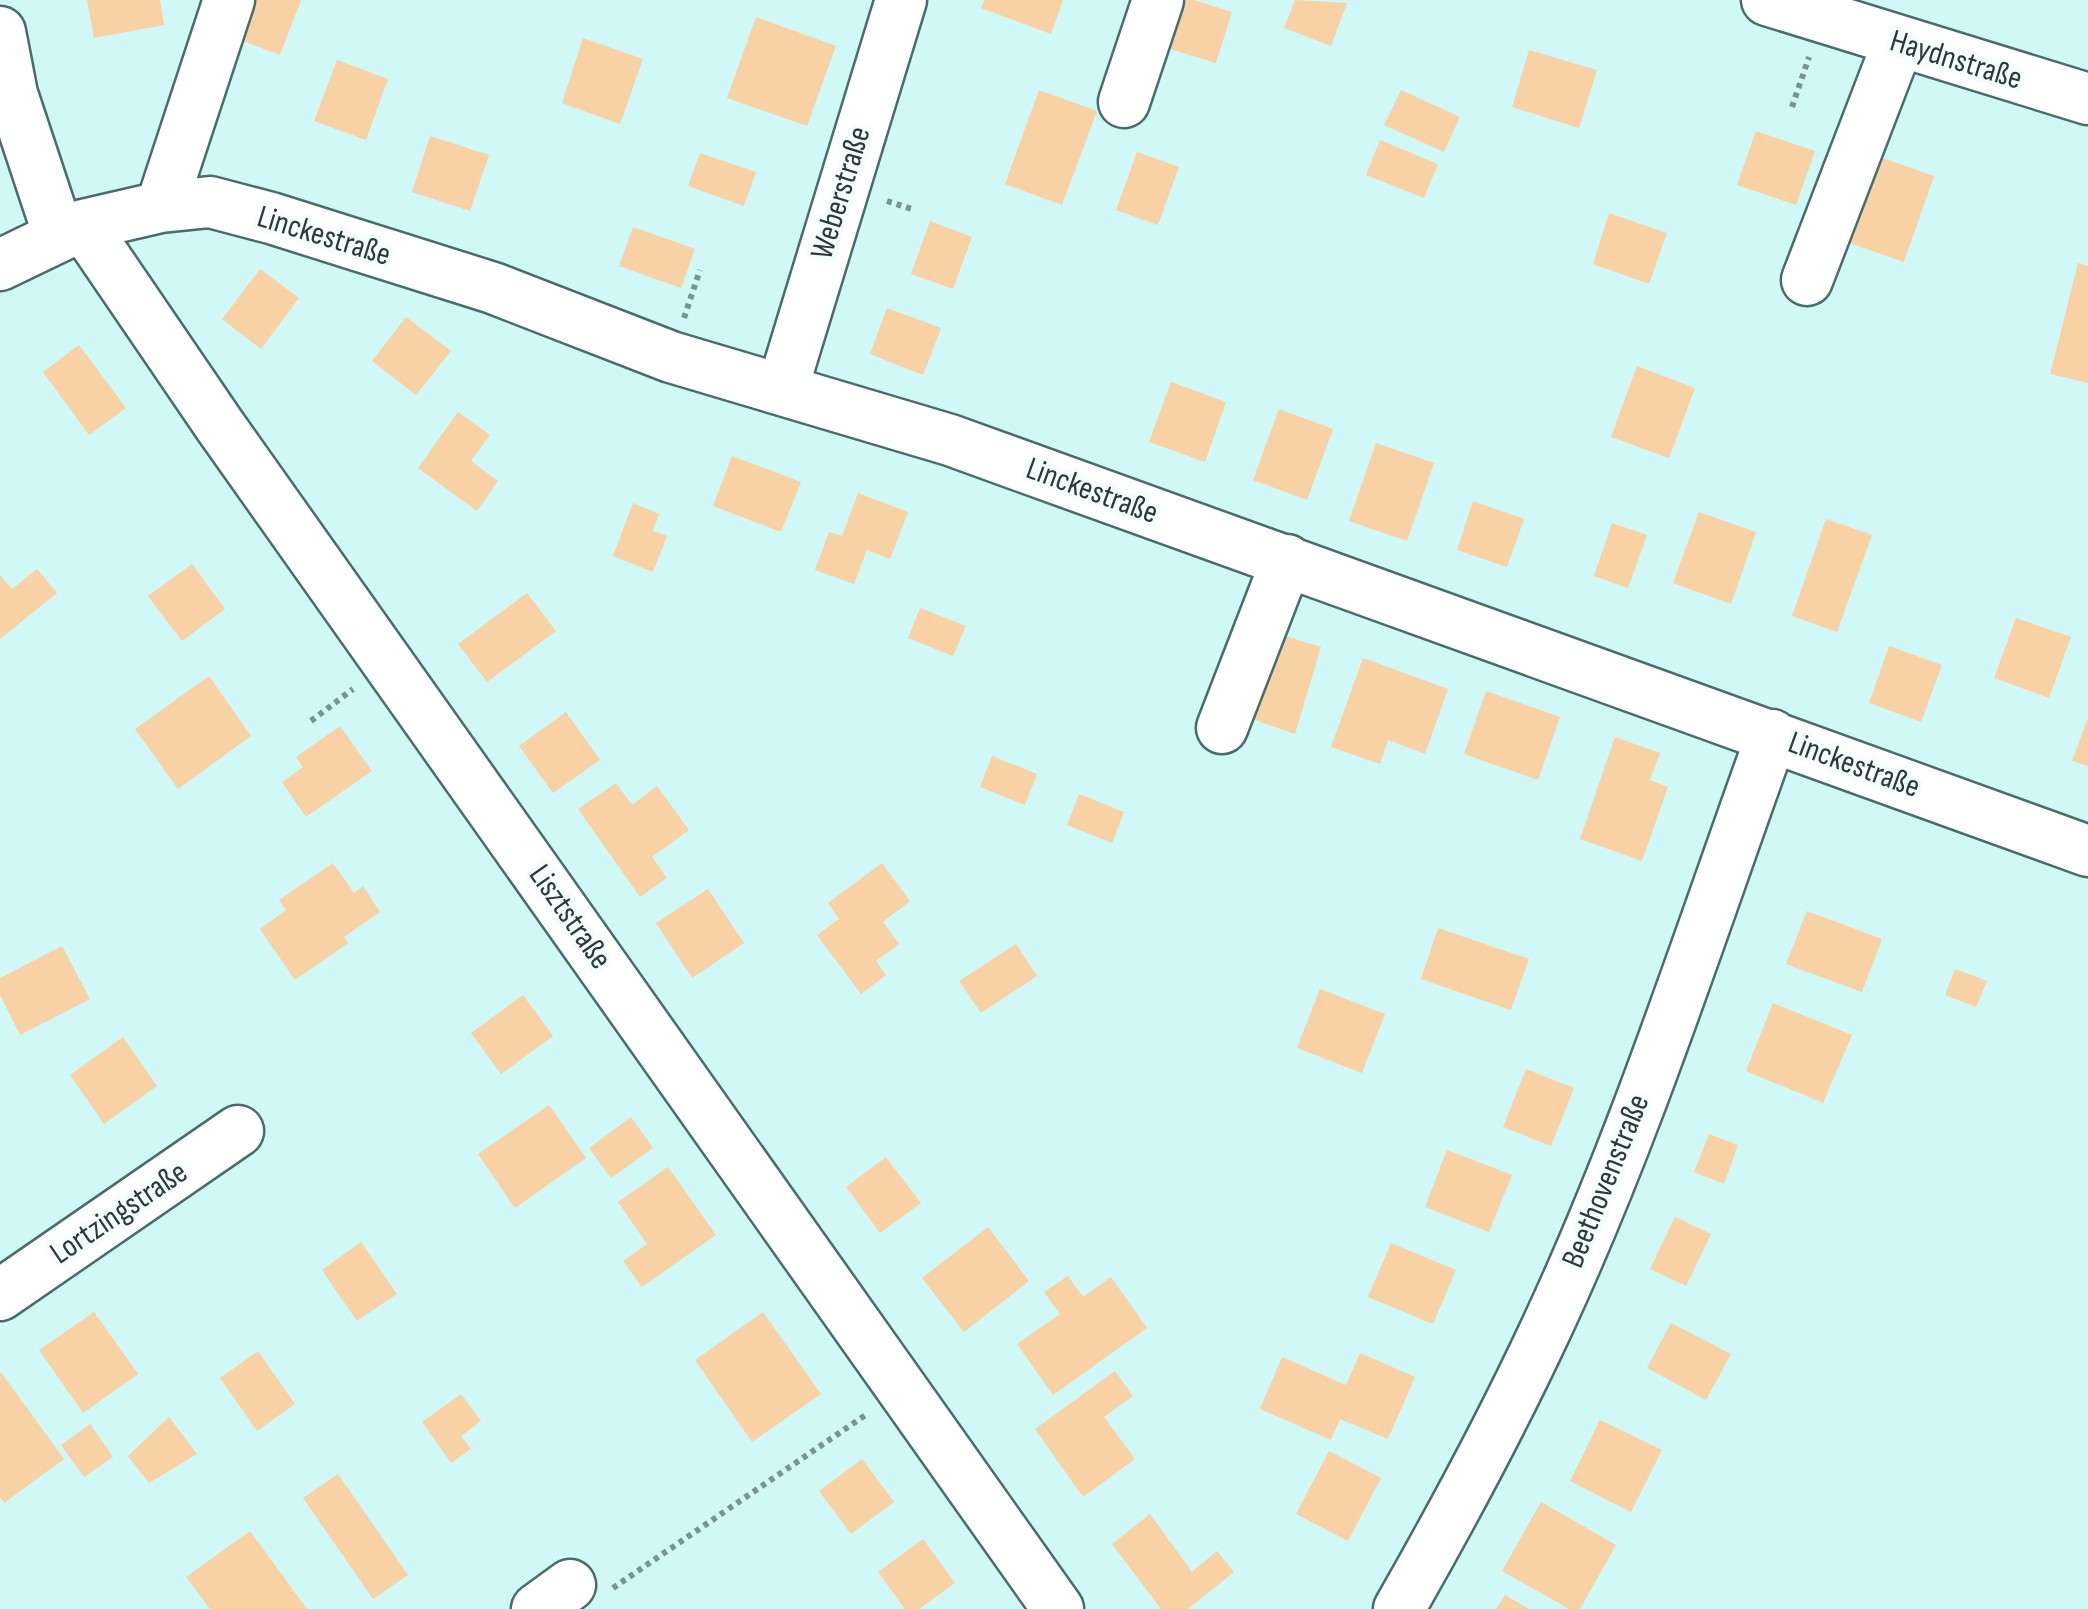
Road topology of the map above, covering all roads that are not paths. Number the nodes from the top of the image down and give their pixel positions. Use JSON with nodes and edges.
{"nodes":[{"id":1,"x":229,"y":0,"type":"edge"},
{"id":2,"x":901,"y":0,"type":"edge"},
{"id":3,"x":1158,"y":0,"type":"edge"},
{"id":4,"x":1767,"y":0,"type":"edge"},
{"id":5,"x":0,"y":32,"type":"edge"},
{"id":6,"x":1898,"y":42,"type":"junction"},
{"id":7,"x":2088,"y":99,"type":"edge"},
{"id":8,"x":1124,"y":102,"type":"dead end"},
{"id":9,"x":161,"y":207,"type":"junction"},
{"id":10,"x":71,"y":231,"type":"junction"},
{"id":11,"x":0,"y":265,"type":"edge"},
{"id":12,"x":1807,"y":280,"type":"dead end"},
{"id":13,"x":783,"y":387,"type":"junction"},
{"id":14,"x":1287,"y":560,"type":"junction"},
{"id":15,"x":1222,"y":728,"type":"dead end"},
{"id":16,"x":1772,"y":735,"type":"junction"},
{"id":17,"x":2088,"y":851,"type":"edge"},
{"id":18,"x":238,"y":1132,"type":"dead end"},
{"id":19,"x":0,"y":1295,"type":"edge"},
{"id":20,"x":1058,"y":1609,"type":"edge"},
{"id":21,"x":1399,"y":1609,"type":"edge"}],
"edges":[{"from":1,"to":9,"type":"street"},
{"from":2,"to":13,"type":"street","name":"Weberstraße"},
{"from":3,"to":8,"type":"street"},
{"from":4,"to":6,"type":"street","name":"Haydnstraße"},
{"from":5,"to":10,"type":"street","name":"Lisztstraße"},
{"from":6,"to":7,"type":"street","name":"Haydnstraße"},
{"from":6,"to":12,"type":"street"},
{"from":9,"to":10,"type":"street","name":"Linckestraße"},
{"from":9,"to":13,"type":"street","name":"Linckestraße"},
{"from":10,"to":11,"type":"street","name":"Linckestraße"},
{"from":10,"to":20,"type":"street","name":"Lisztstraße"},
{"from":13,"to":14,"type":"street","name":"Linckestraße"},
{"from":14,"to":15,"type":"street"},
{"from":14,"to":16,"type":"street","name":"Linckestraße"},
{"from":16,"to":17,"type":"street","name":"Linckestraße"},
{"from":16,"to":21,"type":"street","name":"Beethovenstraße"},
{"from":18,"to":19,"type":"street","name":"Lortzingstraße"}]}
